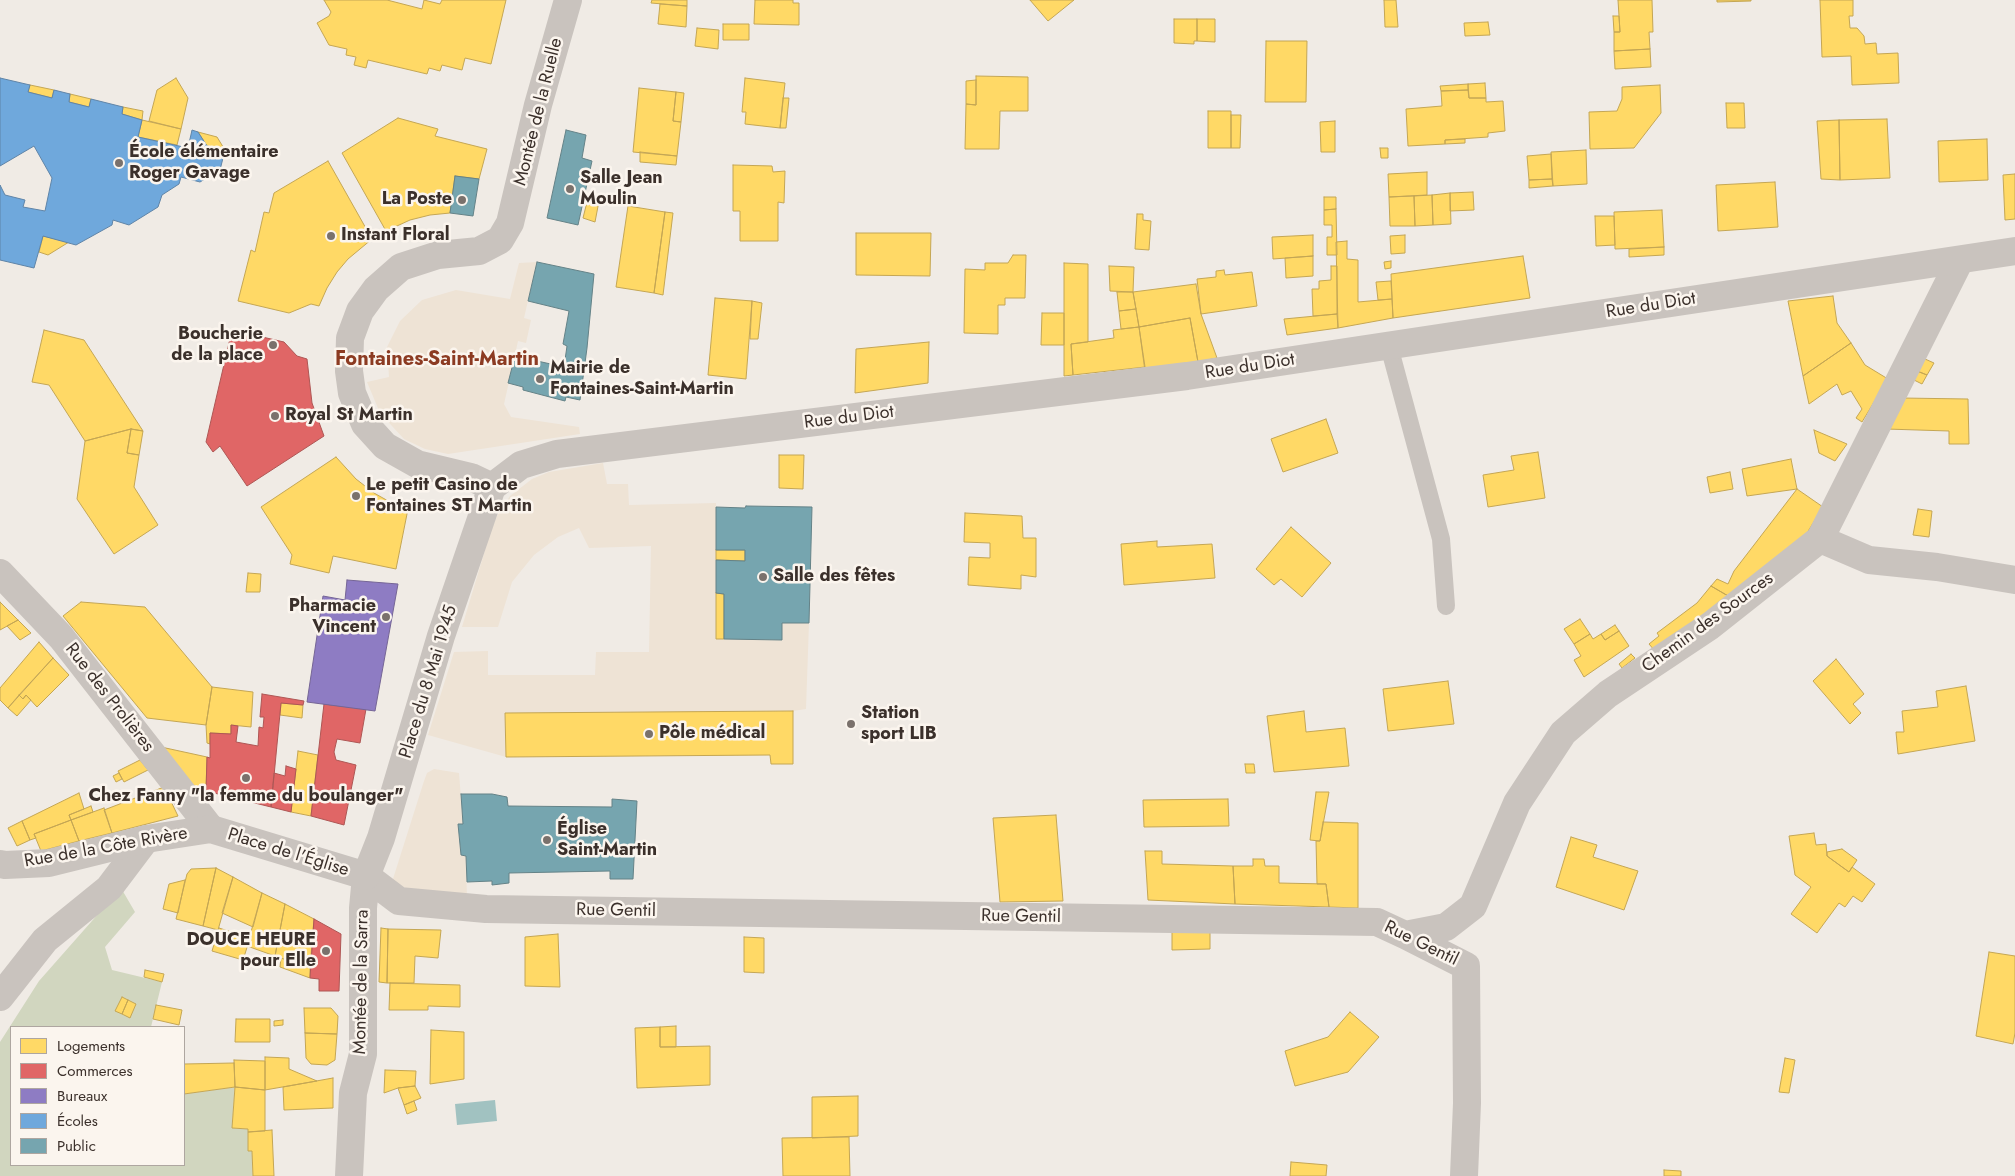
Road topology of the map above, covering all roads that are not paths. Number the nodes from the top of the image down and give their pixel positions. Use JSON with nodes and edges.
{"nodes":[{"id":1,"x":568,"y":0,"type":"edge"},
{"id":2,"x":2015,"y":251,"type":"edge"},
{"id":3,"x":1960,"y":260,"type":"junction"},
{"id":4,"x":1389,"y":346,"type":"junction"},
{"id":5,"x":492,"y":487,"type":"junction"},
{"id":6,"x":1820,"y":539,"type":"junction"},
{"id":7,"x":0,"y":573,"type":"edge"},
{"id":8,"x":2015,"y":580,"type":"edge"},
{"id":9,"x":1446,"y":606,"type":"dead end"},
{"id":10,"x":211,"y":829,"type":"junction"},
{"id":11,"x":146,"y":839,"type":"junction"},
{"id":12,"x":2,"y":868,"type":"edge"},
{"id":13,"x":366,"y":876,"type":"junction"},
{"id":14,"x":1405,"y":935,"type":"junction"},
{"id":15,"x":0,"y":997,"type":"edge"},
{"id":16,"x":350,"y":1176,"type":"edge"},
{"id":17,"x":1464,"y":1176,"type":"edge"}],
"edges":[{"from":1,"to":5,"type":"street","name":"Montée de la Ruelle"},
{"from":2,"to":3,"type":"street","name":"Rue du Diot"},
{"from":3,"to":4,"type":"street","name":"Rue du Diot"},
{"from":3,"to":6,"type":"street","name":"Chemin des Sources"},
{"from":4,"to":5,"type":"street","name":"Rue du Diot"},
{"from":4,"to":9,"type":"lane"},
{"from":5,"to":13,"type":"street","name":"Place du 8 Mai 1945"},
{"from":6,"to":8,"type":"street"},
{"from":6,"to":14,"type":"street","name":"Chemin des Sources"},
{"from":7,"to":10,"type":"street","name":"Rue des Prolières"},
{"from":10,"to":11,"type":"street","name":"Rue de la Côte Rivère"},
{"from":10,"to":13,"type":"street","name":"Place de l'Église"},
{"from":11,"to":12,"type":"street","name":"Rue de la Côte Rivère"},
{"from":11,"to":15,"type":"street"},
{"from":13,"to":14,"type":"street","name":"Rue Gentil"},
{"from":13,"to":16,"type":"street","name":"Montée de la Sarra"},
{"from":14,"to":17,"type":"street","name":"Rue Gentil"}]}
